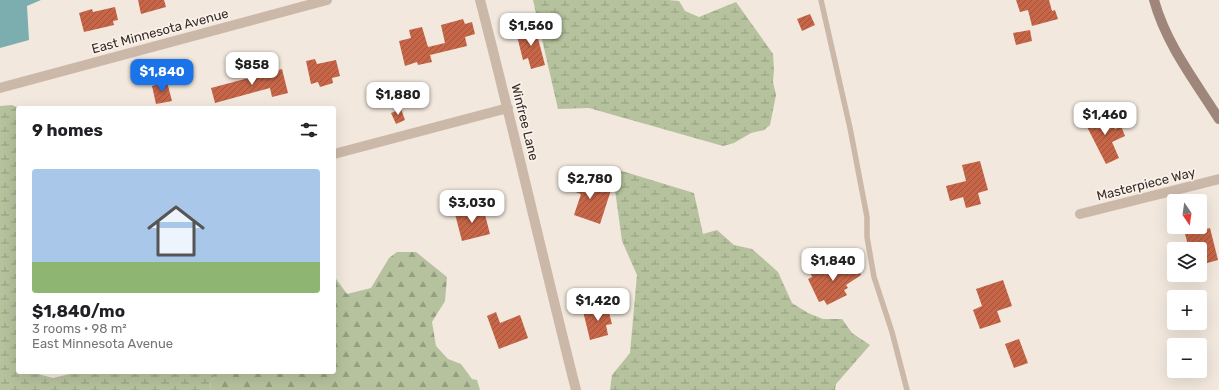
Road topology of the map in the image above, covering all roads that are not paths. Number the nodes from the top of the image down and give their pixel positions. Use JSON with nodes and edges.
{"nodes":[{"id":1,"x":327,"y":0,"type":"edge"},
{"id":2,"x":480,"y":0,"type":"edge"},
{"id":3,"x":821,"y":0,"type":"edge"},
{"id":4,"x":1154,"y":0,"type":"edge"},
{"id":5,"x":0,"y":88,"type":"edge"},
{"id":6,"x":508,"y":108,"type":"junction"},
{"id":7,"x":1219,"y":119,"type":"edge"},
{"id":8,"x":336,"y":153,"type":"edge"},
{"id":9,"x":1219,"y":179,"type":"edge"},
{"id":10,"x":1080,"y":214,"type":"dead end"},
{"id":11,"x":576,"y":390,"type":"edge"},
{"id":12,"x":907,"y":390,"type":"edge"}],
"edges":[{"from":1,"to":5,"type":"street","name":"East Minnesota Avenue"},
{"from":2,"to":6,"type":"street","name":"Winfree Lane"},
{"from":3,"to":12,"type":"lane"},
{"from":4,"to":7,"type":"main road"},
{"from":6,"to":8,"type":"street"},
{"from":6,"to":11,"type":"street","name":"Winfree Lane"},
{"from":9,"to":10,"type":"street","name":"Masterpiece Way"}]}
